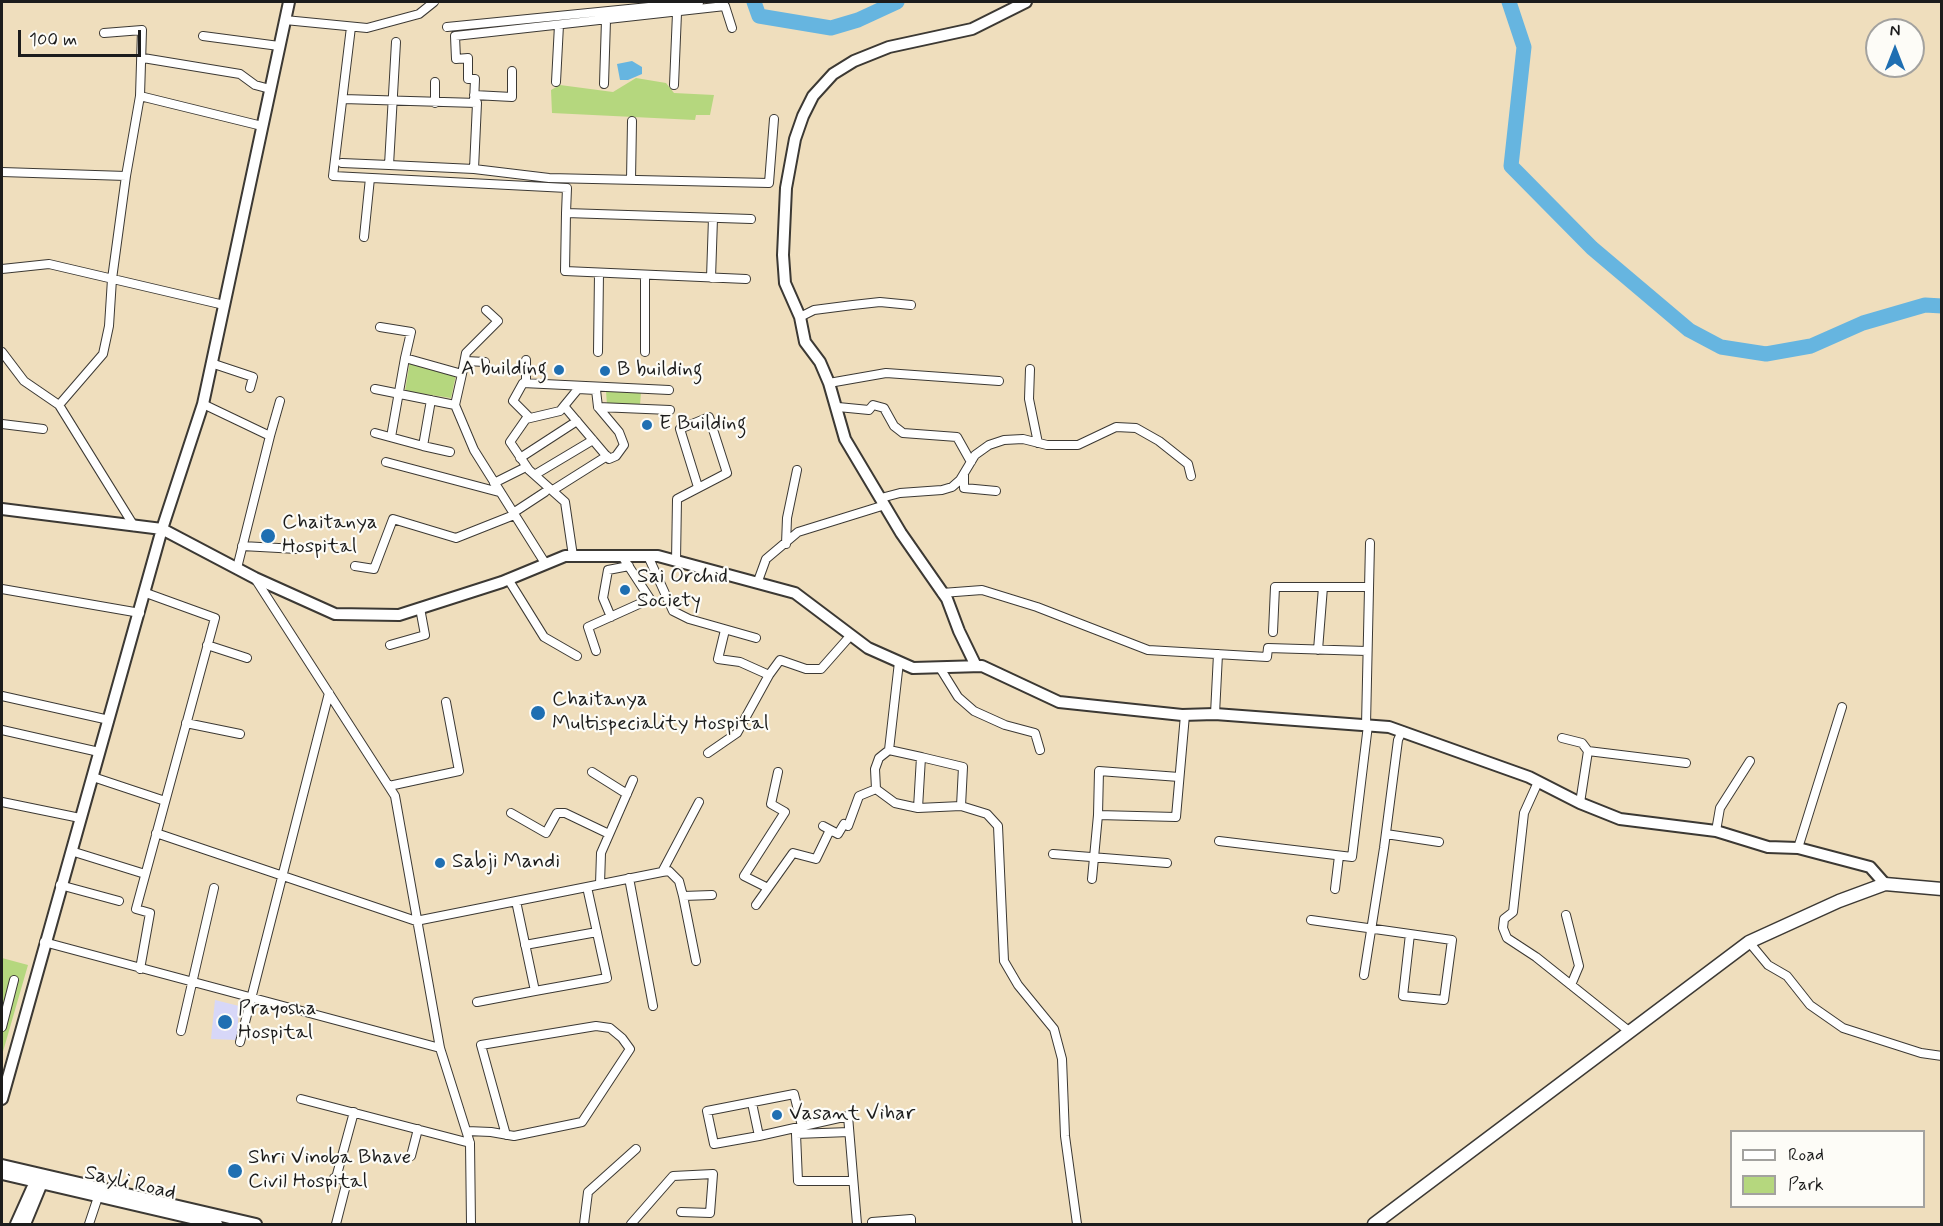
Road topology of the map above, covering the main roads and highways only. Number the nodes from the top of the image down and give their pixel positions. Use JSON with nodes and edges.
{"nodes":[{"id":1,"x":289,"y":2,"type":"edge"},
{"id":2,"x":1026,"y":2,"type":"edge"},
{"id":3,"x":2,"y":509,"type":"edge"},
{"id":4,"x":162,"y":529,"type":"junction"},
{"id":5,"x":976,"y":666,"type":"junction"},
{"id":6,"x":1885,"y":884,"type":"junction"},
{"id":7,"x":1941,"y":889,"type":"edge"},
{"id":8,"x":2,"y":1099,"type":"edge"},
{"id":9,"x":2,"y":1164,"type":"edge"},
{"id":10,"x":2,"y":1174,"type":"edge"},
{"id":11,"x":40,"y":1178,"type":"junction"},
{"id":12,"x":192,"y":1222,"type":"edge"},
{"id":13,"x":16,"y":1224,"type":"edge"},
{"id":14,"x":25,"y":1224,"type":"edge"},
{"id":15,"x":217,"y":1224,"type":"edge"},
{"id":16,"x":256,"y":1224,"type":"edge"},
{"id":17,"x":1374,"y":1224,"type":"edge"}],
"edges":[{"from":1,"to":4,"type":"main road"},
{"from":2,"to":5,"type":"main road"},
{"from":3,"to":4,"type":"main road"},
{"from":4,"to":5,"type":"main road"},
{"from":4,"to":8,"type":"main road"},
{"from":5,"to":6,"type":"main road"},
{"from":6,"to":7,"type":"main road"},
{"from":6,"to":17,"type":"main road"},
{"from":9,"to":11,"type":"main road"},
{"from":10,"to":11,"type":"main road"},
{"from":11,"to":12,"type":"main road","name":"Sayli Road"},
{"from":11,"to":13,"type":"main road"},
{"from":11,"to":14,"type":"main road"},
{"from":11,"to":16,"type":"main road"},
{"from":12,"to":15,"type":"main road","name":"Sayli Road"}]}
